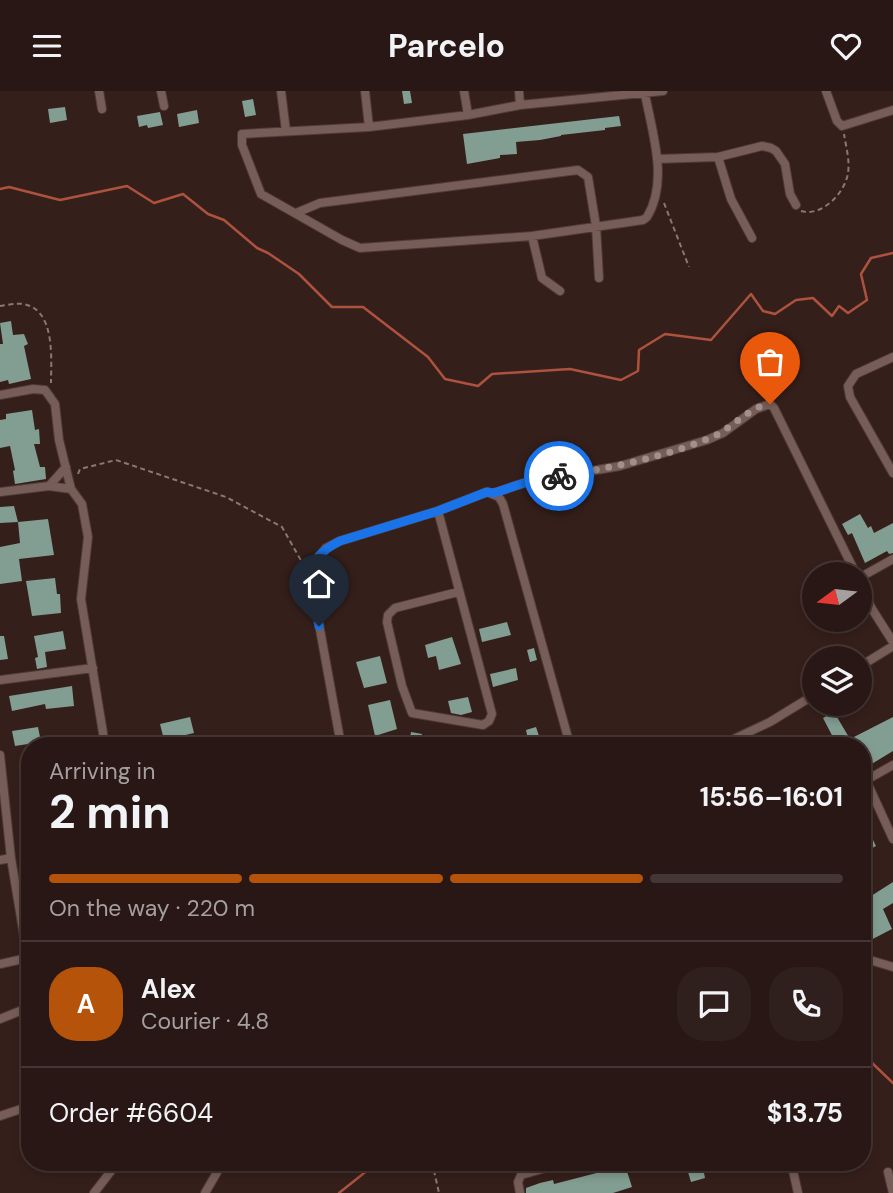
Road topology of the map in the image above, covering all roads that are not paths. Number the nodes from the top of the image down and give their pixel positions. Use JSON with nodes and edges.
{"nodes":[{"id":1,"x":99,"y":91,"type":"edge"},
{"id":2,"x":161,"y":91,"type":"edge"},
{"id":3,"x":281,"y":91,"type":"edge"},
{"id":4,"x":365,"y":91,"type":"edge"},
{"id":5,"x":464,"y":91,"type":"edge"},
{"id":6,"x":519,"y":91,"type":"edge"},
{"id":7,"x":663,"y":91,"type":"edge"},
{"id":8,"x":826,"y":91,"type":"edge"},
{"id":9,"x":645,"y":94,"type":"junction"},
{"id":10,"x":520,"y":105,"type":"junction"},
{"id":11,"x":164,"y":106,"type":"dead end"},
{"id":12,"x":102,"y":109,"type":"dead end"},
{"id":13,"x":893,"y":110,"type":"edge"},
{"id":14,"x":468,"y":115,"type":"junction"},
{"id":15,"x":369,"y":127,"type":"junction"},
{"id":16,"x":286,"y":131,"type":"junction"},
{"id":17,"x":718,"y":157,"type":"junction"},
{"id":18,"x":657,"y":159,"type":"junction"},
{"id":19,"x":796,"y":205,"type":"road end"},
{"id":20,"x":296,"y":213,"type":"junction"},
{"id":21,"x":596,"y":226,"type":"junction"},
{"id":22,"x":532,"y":236,"type":"junction"},
{"id":23,"x":752,"y":238,"type":"dead end"},
{"id":24,"x":599,"y":278,"type":"dead end"},
{"id":25,"x":560,"y":291,"type":"dead end"},
{"id":26,"x":893,"y":357,"type":"edge"},
{"id":27,"x":0,"y":395,"type":"edge"},
{"id":28,"x":66,"y":467,"type":"junction"},
{"id":29,"x":893,"y":473,"type":"edge"},
{"id":30,"x":49,"y":486,"type":"junction"},
{"id":31,"x":71,"y":489,"type":"junction"},
{"id":32,"x":0,"y":492,"type":"edge"},
{"id":33,"x":494,"y":493,"type":"junction"},
{"id":34,"x":438,"y":511,"type":"junction"},
{"id":35,"x":893,"y":559,"type":"edge"},
{"id":36,"x":850,"y":562,"type":"edge"},
{"id":37,"x":872,"y":572,"type":"edge"},
{"id":38,"x":458,"y":592,"type":"junction"},
{"id":39,"x":872,"y":610,"type":"edge"},
{"id":40,"x":893,"y":644,"type":"edge"},
{"id":41,"x":872,"y":658,"type":"edge"},
{"id":42,"x":93,"y":668,"type":"junction"},
{"id":43,"x":0,"y":680,"type":"edge"},
{"id":44,"x":802,"y":702,"type":"edge"},
{"id":45,"x":104,"y":737,"type":"edge"},
{"id":46,"x":340,"y":737,"type":"edge"},
{"id":47,"x":568,"y":737,"type":"edge"},
{"id":48,"x":737,"y":737,"type":"edge"},
{"id":49,"x":0,"y":755,"type":"edge"},
{"id":50,"x":893,"y":765,"type":"edge"},
{"id":51,"x":0,"y":769,"type":"edge"},
{"id":52,"x":871,"y":777,"type":"edge"},
{"id":53,"x":871,"y":795,"type":"edge"},
{"id":54,"x":893,"y":839,"type":"edge"},
{"id":55,"x":11,"y":858,"type":"junction"},
{"id":56,"x":0,"y":860,"type":"edge"},
{"id":57,"x":21,"y":920,"type":"edge"},
{"id":58,"x":21,"y":959,"type":"edge"},
{"id":59,"x":871,"y":960,"type":"edge"},
{"id":60,"x":0,"y":964,"type":"edge"},
{"id":61,"x":893,"y":967,"type":"edge"},
{"id":62,"x":21,"y":1011,"type":"edge"},
{"id":63,"x":0,"y":1019,"type":"edge"},
{"id":64,"x":21,"y":1109,"type":"edge"},
{"id":65,"x":0,"y":1116,"type":"edge"},
{"id":66,"x":111,"y":1171,"type":"edge"},
{"id":67,"x":218,"y":1171,"type":"edge"},
{"id":68,"x":535,"y":1171,"type":"edge"},
{"id":69,"x":793,"y":1171,"type":"edge"},
{"id":70,"x":888,"y":1172,"type":"dead end"},
{"id":71,"x":94,"y":1193,"type":"edge"},
{"id":72,"x":205,"y":1193,"type":"edge"},
{"id":73,"x":520,"y":1193,"type":"edge"},
{"id":74,"x":798,"y":1193,"type":"edge"},
{"id":75,"x":893,"y":1193,"type":"edge"}],
"edges":[{"from":1,"to":12,"type":"street"},
{"from":2,"to":11,"type":"street"},
{"from":3,"to":16,"type":"street"},
{"from":4,"to":15,"type":"street"},
{"from":5,"to":14,"type":"street"},
{"from":6,"to":10,"type":"street"},
{"from":7,"to":9,"type":"street"},
{"from":8,"to":13,"type":"street"},
{"from":9,"to":10,"type":"street"},
{"from":9,"to":18,"type":"street"},
{"from":10,"to":14,"type":"street"},
{"from":14,"to":15,"type":"street"},
{"from":15,"to":16,"type":"street"},
{"from":16,"to":20,"type":"street"},
{"from":17,"to":18,"type":"street"},
{"from":17,"to":19,"type":"street"},
{"from":17,"to":23,"type":"street"},
{"from":18,"to":21,"type":"street"},
{"from":20,"to":21,"type":"street"},
{"from":20,"to":22,"type":"street"},
{"from":21,"to":22,"type":"street"},
{"from":21,"to":24,"type":"street"},
{"from":22,"to":25,"type":"street"},
{"from":26,"to":29,"type":"street"},
{"from":27,"to":28,"type":"street"},
{"from":28,"to":30,"type":"street"},
{"from":28,"to":31,"type":"street"},
{"from":30,"to":31,"type":"street"},
{"from":30,"to":32,"type":"street"},
{"from":31,"to":42,"type":"street"},
{"from":33,"to":34,"type":"street"},
{"from":33,"to":36,"type":"street"},
{"from":33,"to":47,"type":"street"},
{"from":34,"to":38,"type":"street"},
{"from":34,"to":46,"type":"street"},
{"from":35,"to":37,"type":"street"},
{"from":38,"to":38,"type":"street"},
{"from":39,"to":40,"type":"street"},
{"from":40,"to":41,"type":"street"},
{"from":42,"to":43,"type":"street"},
{"from":42,"to":45,"type":"street"},
{"from":44,"to":48,"type":"street"},
{"from":49,"to":51,"type":"street"},
{"from":50,"to":52,"type":"street"},
{"from":51,"to":55,"type":"street"},
{"from":53,"to":54,"type":"street"},
{"from":55,"to":56,"type":"street"},
{"from":55,"to":57,"type":"street"},
{"from":58,"to":60,"type":"street"},
{"from":59,"to":61,"type":"street"},
{"from":62,"to":63,"type":"street"},
{"from":64,"to":65,"type":"street"},
{"from":66,"to":71,"type":"street"},
{"from":67,"to":72,"type":"street"},
{"from":68,"to":73,"type":"street"},
{"from":69,"to":74,"type":"street"},
{"from":70,"to":75,"type":"street"}]}
